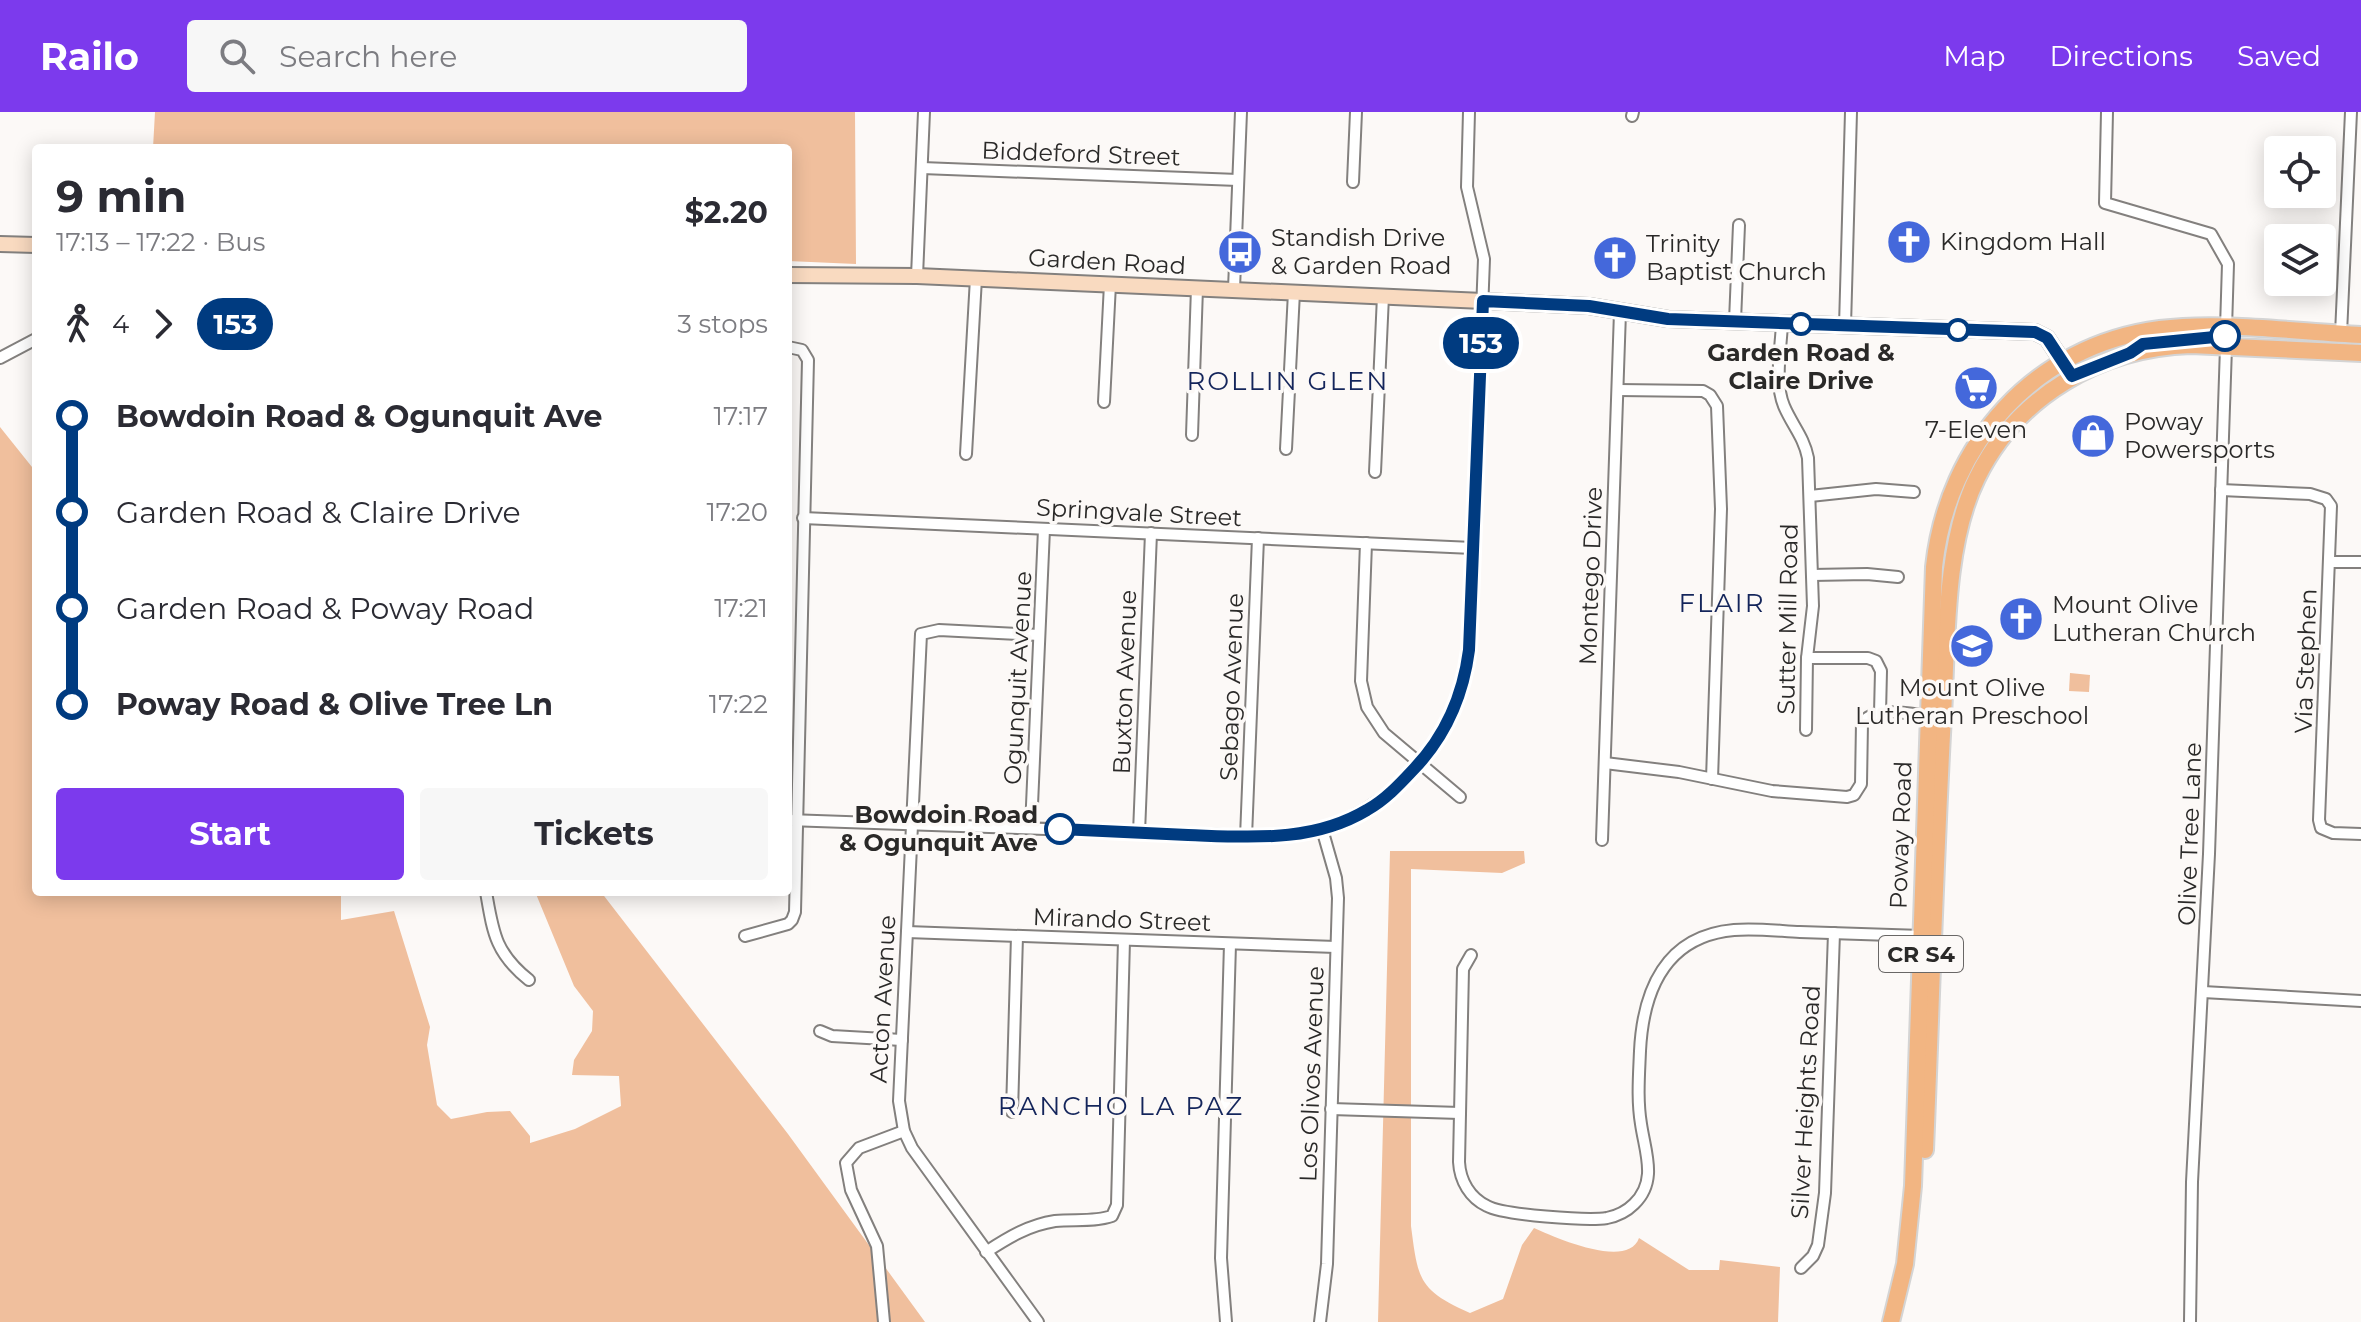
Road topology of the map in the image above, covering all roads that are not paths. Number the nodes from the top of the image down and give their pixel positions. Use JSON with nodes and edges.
{"nodes":[{"id":1,"x":924,"y":112,"type":"edge"},
{"id":2,"x":1241,"y":112,"type":"edge"},
{"id":3,"x":1356,"y":112,"type":"edge"},
{"id":4,"x":1469,"y":112,"type":"edge"},
{"id":5,"x":1851,"y":112,"type":"edge"},
{"id":6,"x":2107,"y":112,"type":"edge"},
{"id":7,"x":2351,"y":112,"type":"edge"},
{"id":8,"x":922,"y":168,"type":"junction"},
{"id":9,"x":1238,"y":180,"type":"junction"},
{"id":10,"x":1353,"y":182,"type":"dead end"},
{"id":11,"x":1739,"y":225,"type":"dead end"},
{"id":12,"x":0,"y":244,"type":"edge"},
{"id":13,"x":32,"y":245,"type":"edge"},
{"id":14,"x":792,"y":275,"type":"edge"},
{"id":15,"x":917,"y":276,"type":"junction"},
{"id":16,"x":976,"y":278,"type":"junction"},
{"id":17,"x":1110,"y":284,"type":"junction"},
{"id":18,"x":1197,"y":288,"type":"junction"},
{"id":19,"x":1234,"y":289,"type":"junction"},
{"id":20,"x":1294,"y":292,"type":"junction"},
{"id":21,"x":1383,"y":296,"type":"junction"},
{"id":22,"x":1483,"y":301,"type":"junction"},
{"id":23,"x":1620,"y":312,"type":"junction"},
{"id":24,"x":1735,"y":321,"type":"junction"},
{"id":25,"x":1782,"y":323,"type":"junction"},
{"id":26,"x":1845,"y":326,"type":"junction"},
{"id":27,"x":2226,"y":328,"type":"junction"},
{"id":28,"x":2341,"y":334,"type":"junction"},
{"id":29,"x":2361,"y":335,"type":"edge"},
{"id":30,"x":32,"y":341,"type":"edge"},
{"id":31,"x":792,"y":347,"type":"edge"},
{"id":32,"x":2226,"y":347,"type":"junction"},
{"id":33,"x":2130,"y":353,"type":"junction"},
{"id":34,"x":2361,"y":353,"type":"edge"},
{"id":35,"x":0,"y":358,"type":"edge"},
{"id":36,"x":2067,"y":369,"type":"junction"},
{"id":37,"x":1618,"y":390,"type":"junction"},
{"id":38,"x":1104,"y":402,"type":"dead end"},
{"id":39,"x":1192,"y":435,"type":"dead end"},
{"id":40,"x":1286,"y":449,"type":"dead end"},
{"id":41,"x":966,"y":454,"type":"dead end"},
{"id":42,"x":1375,"y":472,"type":"dead end"},
{"id":43,"x":2221,"y":490,"type":"junction"},
{"id":44,"x":1914,"y":492,"type":"dead end"},
{"id":45,"x":1810,"y":496,"type":"junction"},
{"id":46,"x":803,"y":518,"type":"junction"},
{"id":47,"x":1044,"y":529,"type":"junction"},
{"id":48,"x":1151,"y":533,"type":"junction"},
{"id":49,"x":1258,"y":538,"type":"junction"},
{"id":50,"x":1366,"y":543,"type":"junction"},
{"id":51,"x":1473,"y":548,"type":"junction"},
{"id":52,"x":2330,"y":562,"type":"junction"},
{"id":53,"x":2361,"y":562,"type":"edge"},
{"id":54,"x":1812,"y":575,"type":"junction"},
{"id":55,"x":1898,"y":577,"type":"dead end"},
{"id":56,"x":1039,"y":635,"type":"junction"},
{"id":57,"x":1807,"y":658,"type":"junction"},
{"id":58,"x":1880,"y":713,"type":"junction"},
{"id":59,"x":1936,"y":716,"type":"junction"},
{"id":60,"x":1806,"y":730,"type":"dead end"},
{"id":61,"x":1420,"y":762,"type":"junction"},
{"id":62,"x":1605,"y":763,"type":"junction"},
{"id":63,"x":1712,"y":779,"type":"junction"},
{"id":64,"x":1460,"y":797,"type":"dead end"},
{"id":65,"x":792,"y":820,"type":"edge"},
{"id":66,"x":911,"y":824,"type":"junction"},
{"id":67,"x":1031,"y":828,"type":"junction"},
{"id":68,"x":1322,"y":829,"type":"junction"},
{"id":69,"x":1139,"y":833,"type":"junction"},
{"id":70,"x":2361,"y":834,"type":"edge"},
{"id":71,"x":1246,"y":837,"type":"junction"},
{"id":72,"x":1602,"y":840,"type":"dead end"},
{"id":73,"x":487,"y":896,"type":"edge"},
{"id":74,"x":907,"y":932,"type":"junction"},
{"id":75,"x":1834,"y":933,"type":"junction"},
{"id":76,"x":745,"y":936,"type":"dead end"},
{"id":77,"x":1017,"y":936,"type":"junction"},
{"id":78,"x":1928,"y":936,"type":"junction"},
{"id":79,"x":1124,"y":940,"type":"junction"},
{"id":80,"x":1230,"y":944,"type":"junction"},
{"id":81,"x":1336,"y":947,"type":"junction"},
{"id":82,"x":1471,"y":955,"type":"dead end"},
{"id":83,"x":529,"y":980,"type":"dead end"},
{"id":84,"x":2203,"y":992,"type":"junction"},
{"id":85,"x":2361,"y":1001,"type":"edge"},
{"id":86,"x":820,"y":1031,"type":"dead end"},
{"id":87,"x":902,"y":1040,"type":"junction"},
{"id":88,"x":1331,"y":1109,"type":"junction"},
{"id":89,"x":1012,"y":1112,"type":"dead end"},
{"id":90,"x":1460,"y":1113,"type":"junction"},
{"id":91,"x":904,"y":1131,"type":"junction"},
{"id":92,"x":986,"y":1252,"type":"junction"},
{"id":93,"x":1801,"y":1268,"type":"dead end"},
{"id":94,"x":884,"y":1322,"type":"edge"},
{"id":95,"x":1038,"y":1322,"type":"edge"},
{"id":96,"x":1226,"y":1322,"type":"edge"},
{"id":97,"x":1320,"y":1322,"type":"edge"},
{"id":98,"x":1891,"y":1322,"type":"edge"},
{"id":99,"x":1903,"y":1322,"type":"edge"},
{"id":100,"x":2190,"y":1322,"type":"edge"}],
"edges":[{"from":1,"to":8,"type":"street"},
{"from":2,"to":9,"type":"street"},
{"from":3,"to":10,"type":"street"},
{"from":4,"to":22,"type":"street"},
{"from":5,"to":26,"type":"street"},
{"from":6,"to":27,"type":"street"},
{"from":7,"to":28,"type":"street"},
{"from":8,"to":9,"type":"street","name":"Biddeford Street"},
{"from":8,"to":15,"type":"street"},
{"from":9,"to":19,"type":"street"},
{"from":11,"to":24,"type":"street"},
{"from":12,"to":13,"type":"street"},
{"from":14,"to":15,"type":"street","name":"Garden Road"},
{"from":15,"to":16,"type":"street","name":"Garden Road"},
{"from":16,"to":17,"type":"street","name":"Garden Road"},
{"from":16,"to":41,"type":"street"},
{"from":17,"to":18,"type":"street","name":"Garden Road"},
{"from":17,"to":38,"type":"street"},
{"from":18,"to":19,"type":"street","name":"Garden Road"},
{"from":18,"to":39,"type":"street"},
{"from":19,"to":20,"type":"street","name":"Garden Road"},
{"from":20,"to":21,"type":"street","name":"Garden Road"},
{"from":20,"to":40,"type":"street"},
{"from":21,"to":22,"type":"street","name":"Garden Road"},
{"from":21,"to":42,"type":"street"},
{"from":22,"to":23,"type":"street","name":"Garden Road"},
{"from":22,"to":51,"type":"street"},
{"from":23,"to":24,"type":"street","name":"Garden Road"},
{"from":23,"to":37,"type":"street","name":"Montego Drive"},
{"from":24,"to":25,"type":"street","name":"Garden Road"},
{"from":25,"to":26,"type":"street","name":"Garden Road"},
{"from":25,"to":45,"type":"street","name":"Sutter Mill Road"},
{"from":26,"to":36,"type":"street","name":"Garden Road"},
{"from":27,"to":28,"type":"main road","name":"Poway Road","number":"CR S4"},
{"from":27,"to":33,"type":"main road"},
{"from":27,"to":36,"type":"main road","name":"Poway Road","number":"CR S4"},
{"from":28,"to":29,"type":"main road","name":"Poway Road","number":"CR S4"},
{"from":28,"to":32,"type":"main road"},
{"from":30,"to":35,"type":"street"},
{"from":31,"to":46,"type":"street"},
{"from":32,"to":33,"type":"main road","name":"Poway Road","number":"CR S4"},
{"from":32,"to":34,"type":"main road","name":"Poway Road","number":"CR S4"},
{"from":32,"to":43,"type":"street","name":"Olive Tree Lane"},
{"from":33,"to":36,"type":"main road","name":"Poway Road","number":"CR S4"},
{"from":36,"to":59,"type":"main road","name":"Poway Road","number":"CR S4"},
{"from":37,"to":62,"type":"street","name":"Montego Drive"},
{"from":37,"to":63,"type":"street"},
{"from":43,"to":52,"type":"street","name":"Via Stephen"},
{"from":43,"to":84,"type":"street","name":"Olive Tree Lane"},
{"from":44,"to":45,"type":"street"},
{"from":45,"to":54,"type":"street","name":"Sutter Mill Road"},
{"from":46,"to":47,"type":"street","name":"Springvale Street"},
{"from":46,"to":65,"type":"street"},
{"from":47,"to":48,"type":"street","name":"Springvale Street"},
{"from":47,"to":56,"type":"street","name":"Ogunquit Avenue"},
{"from":48,"to":49,"type":"street","name":"Springvale Street"},
{"from":48,"to":69,"type":"street","name":"Buxton Avenue"},
{"from":49,"to":50,"type":"street","name":"Springvale Street"},
{"from":49,"to":71,"type":"street","name":"Sebago Avenue"},
{"from":50,"to":51,"type":"street","name":"Springvale Street"},
{"from":50,"to":61,"type":"street"},
{"from":51,"to":61,"type":"street"},
{"from":52,"to":53,"type":"street"},
{"from":52,"to":70,"type":"street","name":"Via Stephen"},
{"from":54,"to":55,"type":"street"},
{"from":54,"to":57,"type":"street","name":"Sutter Mill Road"},
{"from":56,"to":66,"type":"street","name":"Acton Avenue"},
{"from":56,"to":67,"type":"street","name":"Ogunquit Avenue"},
{"from":57,"to":58,"type":"street"},
{"from":57,"to":60,"type":"street","name":"Sutter Mill Road"},
{"from":58,"to":59,"type":"street"},
{"from":58,"to":63,"type":"street"},
{"from":59,"to":78,"type":"main road","name":"Poway Road","number":"CR S4"},
{"from":61,"to":64,"type":"street"},
{"from":61,"to":68,"type":"street"},
{"from":62,"to":63,"type":"street"},
{"from":62,"to":72,"type":"street","name":"Montego Drive"},
{"from":65,"to":66,"type":"street"},
{"from":65,"to":76,"type":"street"},
{"from":66,"to":67,"type":"street"},
{"from":66,"to":74,"type":"street","name":"Acton Avenue"},
{"from":67,"to":69,"type":"street"},
{"from":68,"to":71,"type":"street"},
{"from":68,"to":81,"type":"street","name":"Los Olivos Avenue"},
{"from":69,"to":71,"type":"street"},
{"from":73,"to":83,"type":"street"},
{"from":74,"to":77,"type":"street","name":"Mirando Street"},
{"from":74,"to":87,"type":"street","name":"Acton Avenue"},
{"from":75,"to":78,"type":"street"},
{"from":75,"to":90,"type":"street"},
{"from":75,"to":93,"type":"street","name":"Silver Heights Road"},
{"from":77,"to":79,"type":"street","name":"Mirando Street"},
{"from":77,"to":89,"type":"street"},
{"from":78,"to":98,"type":"main road","name":"Poway Road","number":"CR S4"},
{"from":78,"to":99,"type":"main road","name":"Poway Road","number":"CR S4"},
{"from":79,"to":80,"type":"street","name":"Mirando Street"},
{"from":79,"to":92,"type":"street"},
{"from":80,"to":81,"type":"street","name":"Mirando Street"},
{"from":80,"to":96,"type":"street"},
{"from":81,"to":88,"type":"street","name":"Los Olivos Avenue"},
{"from":82,"to":90,"type":"street"},
{"from":84,"to":85,"type":"street"},
{"from":84,"to":100,"type":"street","name":"Olive Tree Lane"},
{"from":86,"to":87,"type":"street"},
{"from":87,"to":91,"type":"street","name":"Acton Avenue"},
{"from":88,"to":90,"type":"street"},
{"from":88,"to":97,"type":"street","name":"Los Olivos Avenue"},
{"from":91,"to":92,"type":"street","name":"Acton Avenue"},
{"from":91,"to":94,"type":"street"},
{"from":92,"to":95,"type":"street","name":"Acton Avenue"}]}
